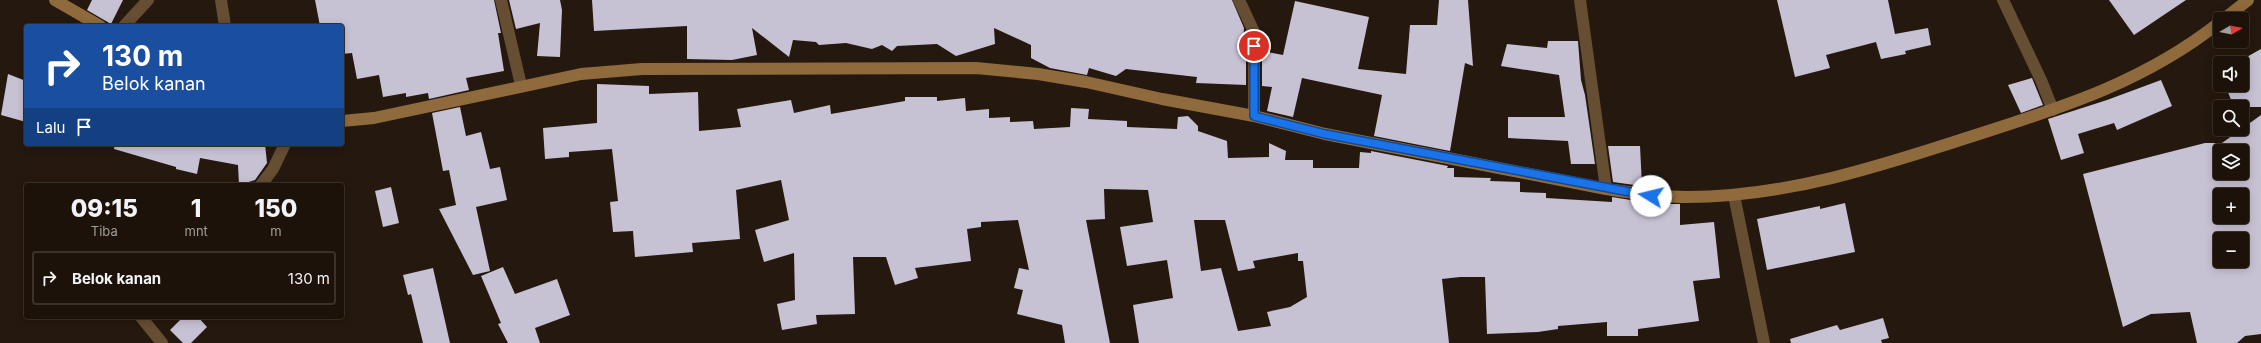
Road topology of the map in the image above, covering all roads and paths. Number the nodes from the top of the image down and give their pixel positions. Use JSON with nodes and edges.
{"nodes":[{"id":1,"x":54,"y":0,"type":"edge"},
{"id":2,"x":148,"y":0,"type":"edge"},
{"id":3,"x":221,"y":0,"type":"edge"},
{"id":4,"x":501,"y":0,"type":"edge"},
{"id":5,"x":1239,"y":0,"type":"edge"},
{"id":6,"x":1580,"y":0,"type":"edge"},
{"id":7,"x":2003,"y":0,"type":"edge"},
{"id":8,"x":2248,"y":0,"type":"edge"},
{"id":9,"x":2233,"y":12,"type":"edge"},
{"id":10,"x":96,"y":24,"type":"edge"},
{"id":11,"x":126,"y":24,"type":"edge"},
{"id":12,"x":225,"y":24,"type":"edge"},
{"id":13,"x":2213,"y":27,"type":"edge"},
{"id":14,"x":521,"y":85,"type":"junction"},
{"id":15,"x":2053,"y":110,"type":"junction"},
{"id":16,"x":1254,"y":116,"type":"junction"},
{"id":17,"x":344,"y":122,"type":"edge"},
{"id":18,"x":285,"y":146,"type":"edge"},
{"id":19,"x":264,"y":183,"type":"edge"},
{"id":20,"x":1606,"y":189,"type":"junction"},
{"id":21,"x":1734,"y":195,"type":"junction"},
{"id":22,"x":143,"y":319,"type":"edge"},
{"id":23,"x":162,"y":343,"type":"edge"},
{"id":24,"x":1764,"y":343,"type":"edge"}],
"edges":[{"from":1,"to":10,"type":"main road"},
{"from":2,"to":11,"type":"street"},
{"from":3,"to":12,"type":"street"},
{"from":4,"to":14,"type":"street"},
{"from":5,"to":16,"type":"street"},
{"from":6,"to":20,"type":"street"},
{"from":7,"to":15,"type":"street"},
{"from":8,"to":9,"type":"main road"},
{"from":13,"to":15,"type":"main road"},
{"from":14,"to":16,"type":"main road"},
{"from":14,"to":17,"type":"main road"},
{"from":15,"to":21,"type":"main road"},
{"from":16,"to":20,"type":"main road"},
{"from":18,"to":19,"type":"street"},
{"from":20,"to":21,"type":"main road"},
{"from":21,"to":24,"type":"street"},
{"from":22,"to":23,"type":"street"}]}
